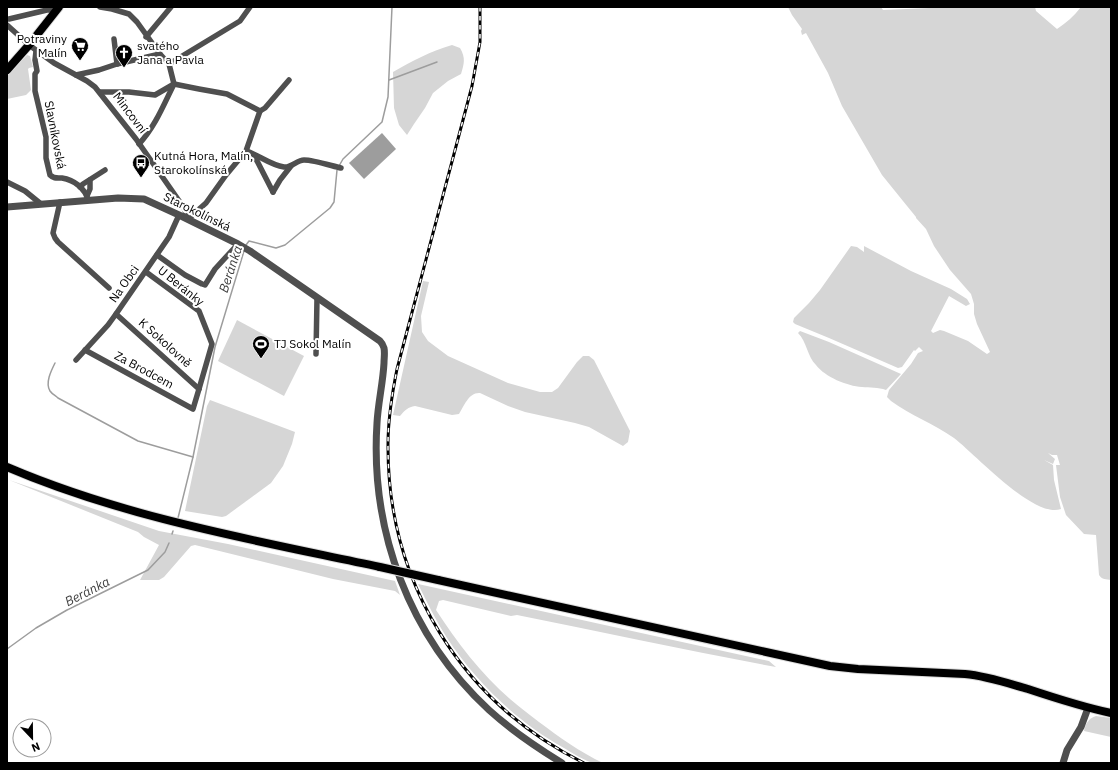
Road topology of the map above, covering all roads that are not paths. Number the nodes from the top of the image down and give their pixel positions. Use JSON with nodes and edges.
{"nodes":[{"id":1,"x":100,"y":7,"type":"edge"},
{"id":2,"x":170,"y":7,"type":"edge"},
{"id":3,"x":250,"y":7,"type":"edge"},
{"id":4,"x":57,"y":9,"type":"edge"},
{"id":5,"x":7,"y":20,"type":"edge"},
{"id":6,"x":146,"y":37,"type":"junction"},
{"id":7,"x":114,"y":39,"type":"dead end"},
{"id":8,"x":28,"y":44,"type":"junction"},
{"id":9,"x":36,"y":51,"type":"junction"},
{"id":10,"x":160,"y":54,"type":"junction"},
{"id":11,"x":117,"y":64,"type":"junction"},
{"id":12,"x":169,"y":64,"type":"junction"},
{"id":13,"x":7,"y":70,"type":"edge"},
{"id":14,"x":76,"y":75,"type":"junction"},
{"id":15,"x":289,"y":80,"type":"dead end"},
{"id":16,"x":174,"y":84,"type":"junction"},
{"id":17,"x":100,"y":92,"type":"junction"},
{"id":18,"x":260,"y":111,"type":"junction"},
{"id":19,"x":139,"y":144,"type":"junction"},
{"id":20,"x":246,"y":151,"type":"junction"},
{"id":21,"x":254,"y":153,"type":"junction"},
{"id":22,"x":291,"y":165,"type":"junction"},
{"id":23,"x":338,"y":168,"type":"dead end"},
{"id":24,"x":105,"y":170,"type":"dead end"},
{"id":25,"x":90,"y":180,"type":"junction"},
{"id":26,"x":7,"y":182,"type":"edge"},
{"id":27,"x":80,"y":187,"type":"junction"},
{"id":28,"x":88,"y":198,"type":"junction"},
{"id":29,"x":60,"y":202,"type":"junction"},
{"id":30,"x":41,"y":204,"type":"junction"},
{"id":31,"x":7,"y":207,"type":"edge"},
{"id":32,"x":179,"y":215,"type":"junction"},
{"id":33,"x":188,"y":219,"type":"junction"},
{"id":34,"x":243,"y":247,"type":"junction"},
{"id":35,"x":157,"y":255,"type":"junction"},
{"id":36,"x":146,"y":272,"type":"junction"},
{"id":37,"x":109,"y":288,"type":"dead end"},
{"id":38,"x":317,"y":298,"type":"junction"},
{"id":39,"x":116,"y":314,"type":"junction"},
{"id":40,"x":85,"y":350,"type":"junction"},
{"id":41,"x":316,"y":354,"type":"dead end"},
{"id":42,"x":76,"y":360,"type":"dead end"},
{"id":43,"x":199,"y":389,"type":"junction"},
{"id":44,"x":192,"y":409,"type":"joint"},
{"id":45,"x":7,"y":467,"type":"edge"},
{"id":46,"x":1088,"y":708,"type":"junction"},
{"id":47,"x":1111,"y":713,"type":"edge"},
{"id":48,"x":562,"y":763,"type":"edge"},
{"id":49,"x":1063,"y":763,"type":"edge"}],
"edges":[{"from":1,"to":6,"type":"street"},
{"from":2,"to":6,"type":"street"},
{"from":3,"to":12,"type":"street"},
{"from":4,"to":5,"type":"street"},
{"from":4,"to":8,"type":"main road"},
{"from":5,"to":8,"type":"street","name":"Mincovní"},
{"from":6,"to":10,"type":"street"},
{"from":7,"to":11,"type":"street"},
{"from":8,"to":9,"type":"street","name":"Mincovní"},
{"from":8,"to":13,"type":"main road"},
{"from":9,"to":14,"type":"street","name":"Mincovní"},
{"from":9,"to":27,"type":"street","name":"Slavníkovská"},
{"from":10,"to":11,"type":"street"},
{"from":10,"to":12,"type":"street"},
{"from":11,"to":14,"type":"street"},
{"from":12,"to":16,"type":"street"},
{"from":14,"to":17,"type":"street","name":"Mincovní"},
{"from":15,"to":18,"type":"street"},
{"from":16,"to":17,"type":"street"},
{"from":16,"to":18,"type":"street"},
{"from":16,"to":19,"type":"street"},
{"from":17,"to":19,"type":"street","name":"Mincovní"},
{"from":18,"to":20,"type":"street"},
{"from":19,"to":33,"type":"street","name":"Mincovní"},
{"from":20,"to":21,"type":"street"},
{"from":20,"to":33,"type":"street"},
{"from":21,"to":22,"type":"street"},
{"from":21,"to":22,"type":"street"},
{"from":22,"to":23,"type":"street"},
{"from":24,"to":25,"type":"street"},
{"from":25,"to":27,"type":"street"},
{"from":25,"to":28,"type":"street"},
{"from":26,"to":30,"type":"street"},
{"from":27,"to":28,"type":"street","name":"Slavníkovská"},
{"from":28,"to":29,"type":"street","name":"Starokolínská"},
{"from":28,"to":32,"type":"street","name":"Starokolínská"},
{"from":29,"to":30,"type":"street","name":"Starokolínská"},
{"from":29,"to":37,"type":"street"},
{"from":30,"to":31,"type":"street","name":"Starokolínská"},
{"from":32,"to":33,"type":"street","name":"Starokolínská"},
{"from":32,"to":35,"type":"street","name":"Na Obci"},
{"from":33,"to":34,"type":"street","name":"Starokolínská"},
{"from":34,"to":35,"type":"street"},
{"from":34,"to":38,"type":"street","name":"Starokolínská"},
{"from":35,"to":36,"type":"street","name":"Na Obci"},
{"from":36,"to":39,"type":"street","name":"Na Obci"},
{"from":36,"to":43,"type":"street","name":"U Beránky"},
{"from":38,"to":41,"type":"street"},
{"from":38,"to":48,"type":"street","name":"Starokolínská"},
{"from":39,"to":40,"type":"street","name":"Na Obci"},
{"from":39,"to":43,"type":"street","name":"K Sokolovně"},
{"from":40,"to":42,"type":"street","name":"Na Obci"},
{"from":40,"to":44,"type":"street","name":"Za Brodcem"},
{"from":43,"to":44,"type":"street","name":"U Beránky"},
{"from":45,"to":46,"type":"main road","bridge":true},
{"from":46,"to":47,"type":"main road"},
{"from":46,"to":49,"type":"street"}]}
